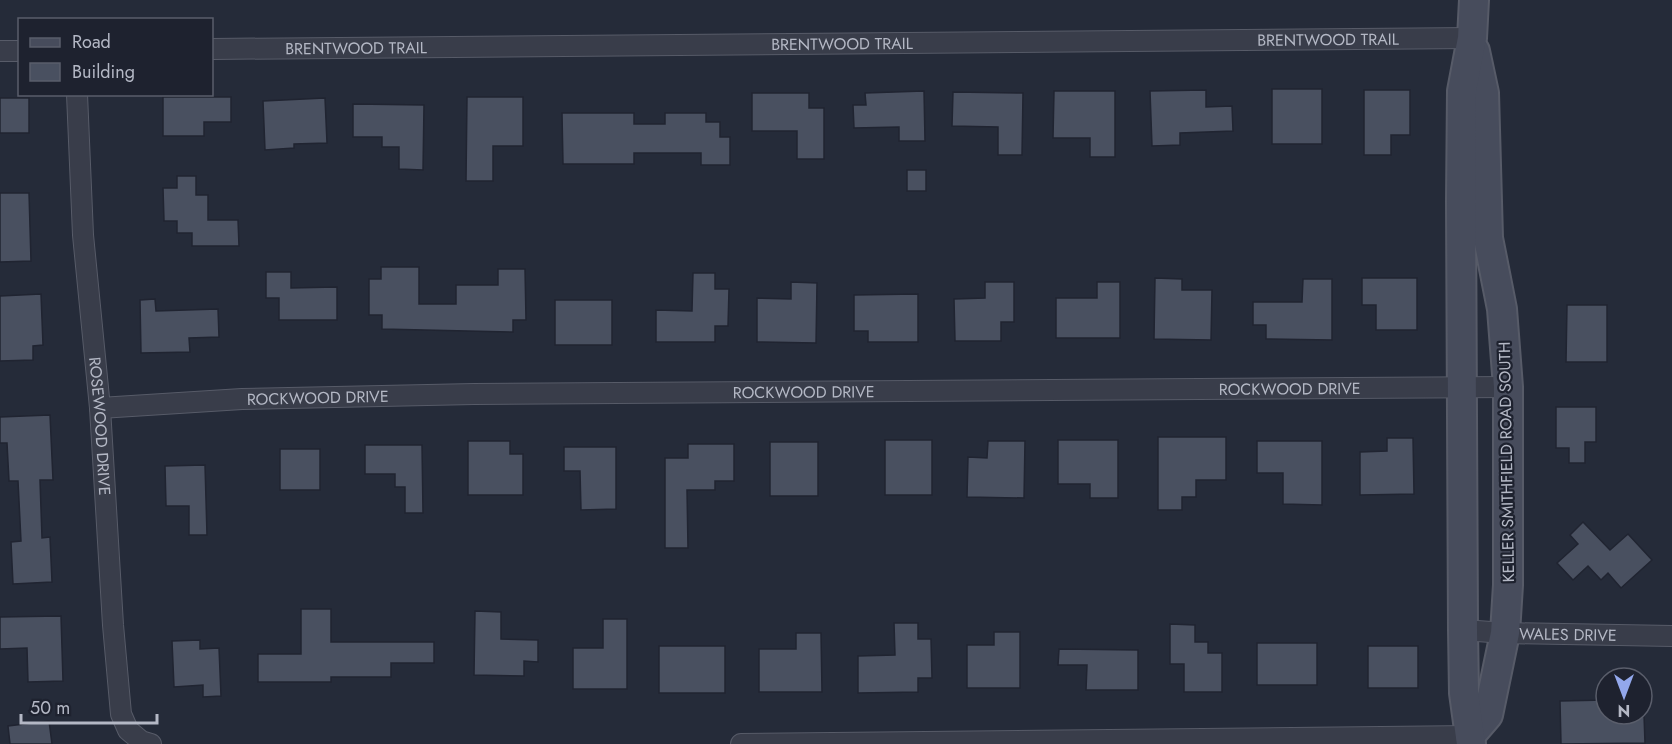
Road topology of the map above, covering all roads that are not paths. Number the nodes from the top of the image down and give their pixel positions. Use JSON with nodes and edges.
{"nodes":[{"id":1,"x":1474,"y":0,"type":"edge"},
{"id":2,"x":1472,"y":38,"type":"junction"},
{"id":3,"x":213,"y":50,"type":"edge"},
{"id":4,"x":0,"y":51,"type":"edge"},
{"id":5,"x":18,"y":51,"type":"edge"},
{"id":6,"x":77,"y":96,"type":"edge"},
{"id":7,"x":1462,"y":386,"type":"junction"},
{"id":8,"x":1508,"y":387,"type":"junction"},
{"id":9,"x":100,"y":408,"type":"junction"},
{"id":10,"x":1463,"y":630,"type":"junction"},
{"id":11,"x":1505,"y":633,"type":"junction"},
{"id":12,"x":1672,"y":636,"type":"edge"},
{"id":13,"x":1471,"y":740,"type":"edge"},
{"id":14,"x":152,"y":744,"type":"edge"},
{"id":15,"x":741,"y":744,"type":"edge"}],
"edges":[{"from":1,"to":2,"type":"main road","name":"KELLER SMITHFIELD ROAD SOUTH"},
{"from":2,"to":3,"type":"street","name":"BRENTWOOD TRAIL"},
{"from":2,"to":7,"type":"main road","name":"KELLER SMITHFIELD ROAD SOUTH"},
{"from":2,"to":8,"type":"main road","name":"KELLER SMITHFIELD ROAD SOUTH"},
{"from":4,"to":5,"type":"street"},
{"from":6,"to":9,"type":"street","name":"ROSEWOOD DRIVE"},
{"from":7,"to":8,"type":"street","name":"ROCKWOOD DRIVE"},
{"from":7,"to":9,"type":"street","name":"ROCKWOOD DRIVE"},
{"from":7,"to":10,"type":"main road","name":"KELLER SMITHFIELD ROAD SOUTH"},
{"from":8,"to":11,"type":"main road","name":"KELLER SMITHFIELD ROAD SOUTH"},
{"from":9,"to":14,"type":"street","name":"ROSEWOOD DRIVE"},
{"from":10,"to":11,"type":"street","name":"WALES DRIVE"},
{"from":10,"to":13,"type":"main road","name":"KELLER SMITHFIELD ROAD SOUTH"},
{"from":11,"to":12,"type":"street","name":"WALES DRIVE"},
{"from":11,"to":13,"type":"main road","name":"KELLER SMITHFIELD ROAD SOUTH"},
{"from":13,"to":15,"type":"street"}]}
